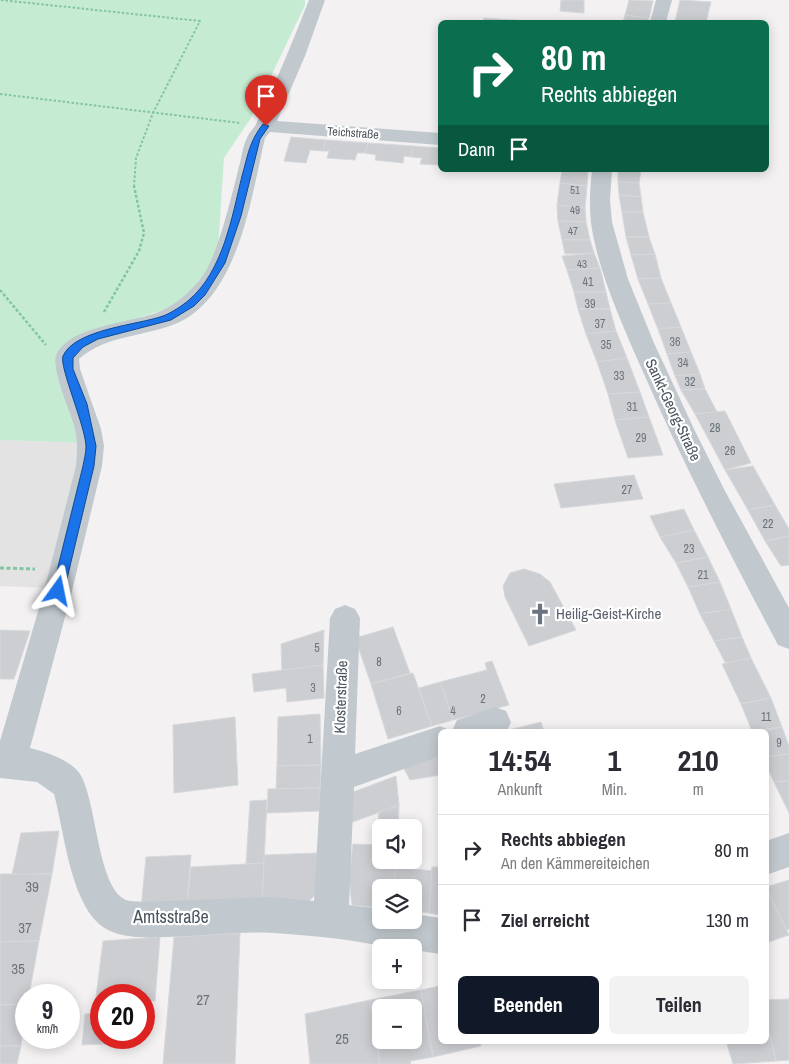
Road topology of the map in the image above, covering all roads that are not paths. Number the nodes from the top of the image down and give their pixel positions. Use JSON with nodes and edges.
{"nodes":[{"id":1,"x":317,"y":0,"type":"edge"},
{"id":2,"x":664,"y":0,"type":"edge"},
{"id":3,"x":659,"y":20,"type":"edge"},
{"id":4,"x":266,"y":126,"type":"junction"},
{"id":5,"x":438,"y":140,"type":"edge"},
{"id":6,"x":602,"y":172,"type":"edge"},
{"id":7,"x":345,"y":618,"type":"dead end"},
{"id":8,"x":789,"y":636,"type":"edge"},
{"id":9,"x":438,"y":742,"type":"edge"},
{"id":10,"x":5,"y":762,"type":"edge"},
{"id":11,"x":338,"y":776,"type":"junction"},
{"id":12,"x":789,"y":850,"type":"edge"},
{"id":13,"x":769,"y":857,"type":"edge"},
{"id":14,"x":332,"y":920,"type":"junction"},
{"id":15,"x":438,"y":936,"type":"edge"}],
"edges":[{"from":1,"to":4,"type":"street"},
{"from":2,"to":3,"type":"street"},
{"from":4,"to":5,"type":"street","name":"Teichstraße"},
{"from":4,"to":10,"type":"street"},
{"from":6,"to":8,"type":"street","name":"Sankt-Georg-Straße"},
{"from":7,"to":11,"type":"street","name":"Klosterstraße"},
{"from":9,"to":11,"type":"street"},
{"from":10,"to":14,"type":"street","name":"Amtsstraße"},
{"from":11,"to":14,"type":"street","name":"Klosterstraße"},
{"from":12,"to":13,"type":"street"},
{"from":14,"to":15,"type":"street","name":"Amtsstraße"}]}
